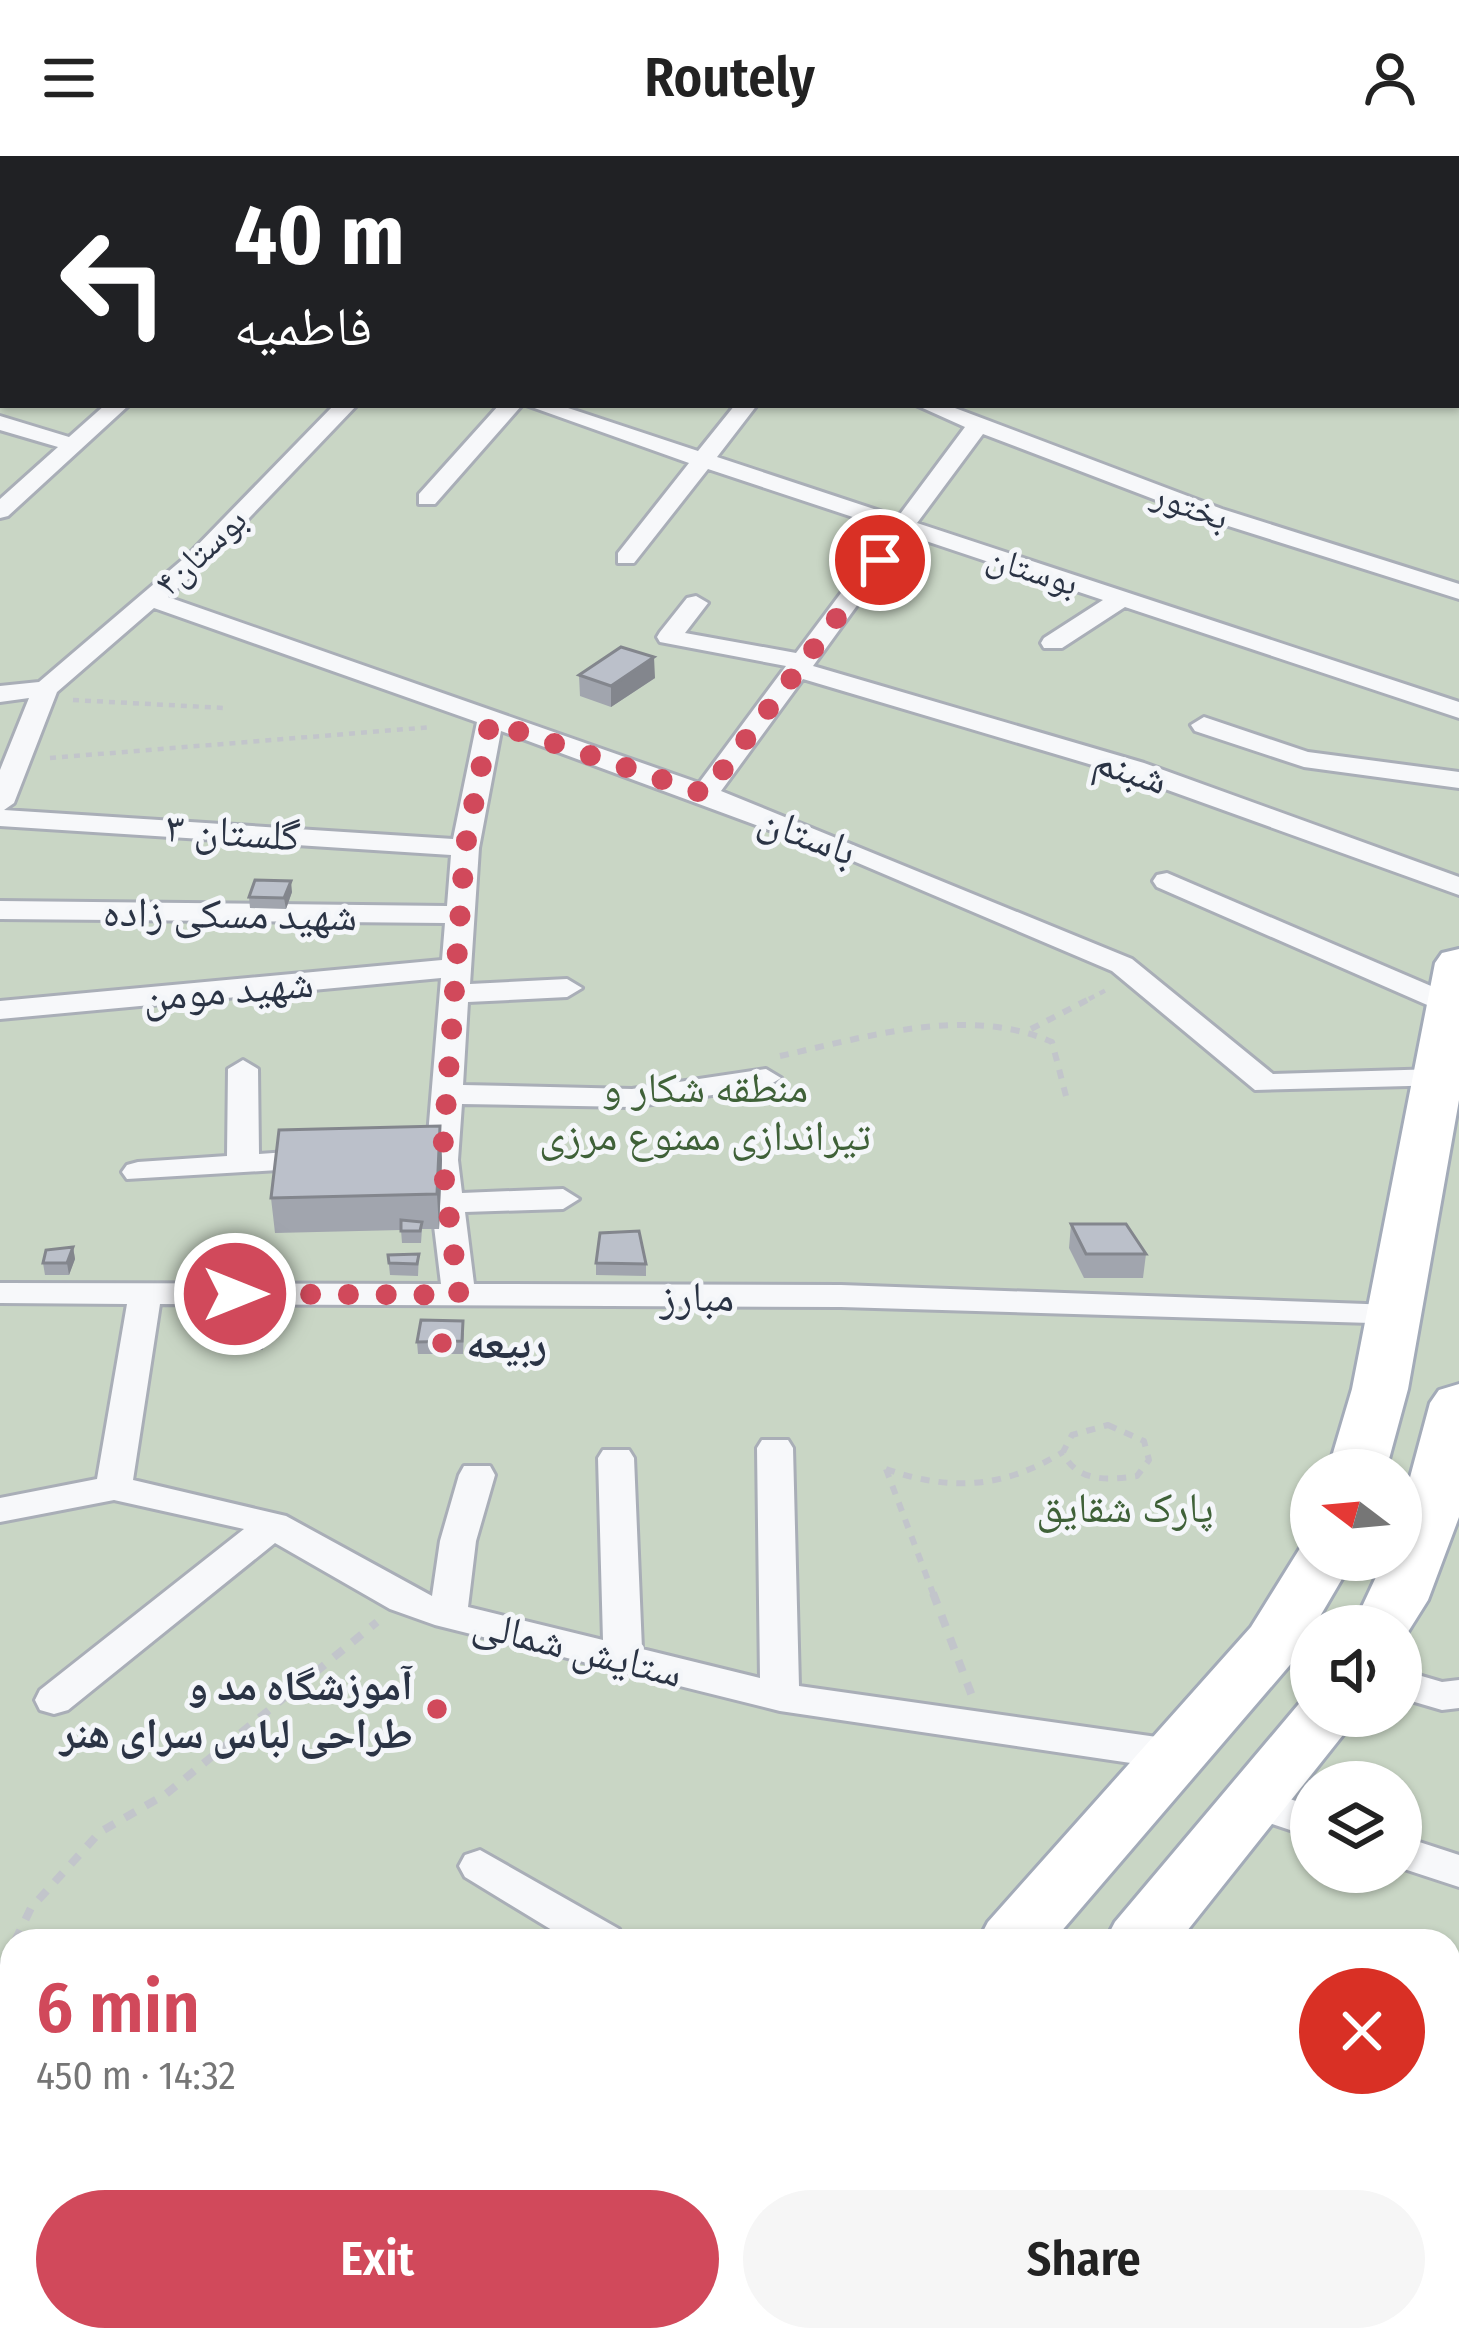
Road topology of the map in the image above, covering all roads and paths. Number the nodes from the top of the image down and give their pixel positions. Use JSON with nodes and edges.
{"nodes":[{"id":1,"x":115,"y":408,"type":"edge"},
{"id":2,"x":343,"y":408,"type":"edge"},
{"id":3,"x":508,"y":408,"type":"edge"},
{"id":4,"x":547,"y":408,"type":"edge"},
{"id":5,"x":744,"y":408,"type":"edge"},
{"id":6,"x":935,"y":408,"type":"edge"},
{"id":7,"x":0,"y":423,"type":"edge"},
{"id":8,"x":978,"y":425,"type":"junction"},
{"id":9,"x":73,"y":445,"type":"junction"},
{"id":10,"x":702,"y":460,"type":"junction"},
{"id":11,"x":427,"y":500,"type":"dead end"},
{"id":12,"x":0,"y":511,"type":"edge"},
{"id":13,"x":905,"y":526,"type":"junction"},
{"id":14,"x":626,"y":558,"type":"dead end"},
{"id":15,"x":1459,"y":592,"type":"edge"},
{"id":16,"x":151,"y":598,"type":"junction"},
{"id":17,"x":1123,"y":598,"type":"junction"},
{"id":18,"x":695,"y":603,"type":"dead end"},
{"id":19,"x":1053,"y":643,"type":"dead end"},
{"id":20,"x":800,"y":666,"type":"junction"},
{"id":21,"x":0,"y":694,"type":"edge"},
{"id":22,"x":45,"y":694,"type":"junction"},
{"id":23,"x":225,"y":708,"type":"dead end"},
{"id":24,"x":1459,"y":710,"type":"edge"},
{"id":25,"x":490,"y":722,"type":"junction"},
{"id":26,"x":1204,"y":725,"type":"dead end"},
{"id":27,"x":16,"y":761,"type":"junction"},
{"id":28,"x":1459,"y":780,"type":"edge"},
{"id":29,"x":705,"y":794,"type":"junction"},
{"id":30,"x":0,"y":803,"type":"edge"},
{"id":31,"x":0,"y":818,"type":"edge"},
{"id":32,"x":465,"y":848,"type":"junction"},
{"id":33,"x":1167,"y":881,"type":"dead end"},
{"id":34,"x":1459,"y":886,"type":"edge"},
{"id":35,"x":0,"y":910,"type":"edge"},
{"id":36,"x":459,"y":915,"type":"junction"},
{"id":37,"x":1135,"y":976,"type":"junction"},
{"id":38,"x":454,"y":981,"type":"junction"},
{"id":39,"x":1455,"y":984,"type":"edge"},
{"id":40,"x":567,"y":988,"type":"dead end"},
{"id":41,"x":0,"y":1010,"type":"edge"},
{"id":42,"x":1031,"y":1029,"type":"junction"},
{"id":43,"x":768,"y":1068,"type":"joint"},
{"id":44,"x":243,"y":1069,"type":"dead end"},
{"id":45,"x":1437,"y":1078,"type":"junction"},
{"id":46,"x":447,"y":1094,"type":"junction"},
{"id":47,"x":1067,"y":1100,"type":"dead end"},
{"id":48,"x":355,"y":1159,"type":"edge"},
{"id":49,"x":243,"y":1164,"type":"junction"},
{"id":50,"x":138,"y":1172,"type":"dead end"},
{"id":51,"x":563,"y":1199,"type":"dead end"},
{"id":52,"x":448,"y":1203,"type":"junction"},
{"id":53,"x":0,"y":1293,"type":"edge"},
{"id":54,"x":146,"y":1294,"type":"junction"},
{"id":55,"x":459,"y":1295,"type":"junction"},
{"id":56,"x":1393,"y":1316,"type":"junction"},
{"id":57,"x":1459,"y":1403,"type":"edge"},
{"id":58,"x":775,"y":1448,"type":"dead end"},
{"id":59,"x":1363,"y":1449,"type":"edge"},
{"id":60,"x":1063,"y":1452,"type":"junction"},
{"id":61,"x":616,"y":1458,"type":"dead end"},
{"id":62,"x":477,"y":1474,"type":"dead end"},
{"id":63,"x":114,"y":1489,"type":"junction"},
{"id":64,"x":0,"y":1510,"type":"edge"},
{"id":65,"x":273,"y":1525,"type":"junction"},
{"id":66,"x":1311,"y":1581,"type":"edge"},
{"id":67,"x":403,"y":1600,"type":"junction"},
{"id":68,"x":1396,"y":1605,"type":"edge"},
{"id":69,"x":448,"y":1616,"type":"junction"},
{"id":70,"x":623,"y":1658,"type":"junction"},
{"id":71,"x":1422,"y":1690,"type":"edge"},
{"id":72,"x":1459,"y":1694,"type":"edge"},
{"id":73,"x":780,"y":1697,"type":"junction"},
{"id":74,"x":54,"y":1700,"type":"dead end"},
{"id":75,"x":983,"y":1726,"type":"junction"},
{"id":76,"x":1317,"y":1737,"type":"edge"},
{"id":77,"x":1178,"y":1755,"type":"junction"},
{"id":78,"x":1284,"y":1812,"type":"edge"},
{"id":79,"x":1422,"y":1859,"type":"edge"},
{"id":80,"x":480,"y":1865,"type":"dead end"},
{"id":81,"x":1459,"y":1871,"type":"edge"},
{"id":82,"x":21,"y":1929,"type":"edge"},
{"id":83,"x":584,"y":1929,"type":"edge"},
{"id":84,"x":1023,"y":1929,"type":"edge"},
{"id":85,"x":1152,"y":1929,"type":"edge"}],
"edges":[{"from":1,"to":9,"type":"street"},
{"from":2,"to":16,"type":"street","name":"بوستان۴"},
{"from":3,"to":11,"type":"street"},
{"from":4,"to":10,"type":"street","name":"بوستان"},
{"from":5,"to":10,"type":"street"},
{"from":6,"to":8,"type":"street","name":"بختور"},
{"from":7,"to":9,"type":"street"},
{"from":8,"to":13,"type":"street"},
{"from":8,"to":15,"type":"street","name":"بختور"},
{"from":9,"to":12,"type":"street"},
{"from":10,"to":13,"type":"street","name":"بوستان"},
{"from":10,"to":14,"type":"street"},
{"from":13,"to":17,"type":"street","name":"بوستان"},
{"from":13,"to":20,"type":"street"},
{"from":16,"to":22,"type":"street","name":"بوستان۴"},
{"from":16,"to":25,"type":"street","name":"باستان"},
{"from":17,"to":19,"type":"street"},
{"from":17,"to":24,"type":"street","name":"بوستان"},
{"from":18,"to":20,"type":"street","name":"شبنم"},
{"from":20,"to":29,"type":"street"},
{"from":20,"to":34,"type":"street","name":"شبنم"},
{"from":21,"to":22,"type":"street"},
{"from":22,"to":23,"type":"path"},
{"from":22,"to":27,"type":"street"},
{"from":25,"to":27,"type":"path"},
{"from":25,"to":29,"type":"street","name":"باستان"},
{"from":25,"to":32,"type":"street"},
{"from":26,"to":28,"type":"street"},
{"from":27,"to":30,"type":"street"},
{"from":29,"to":37,"type":"street","name":"باستان"},
{"from":31,"to":32,"type":"street","name":"گلستان ۳"},
{"from":32,"to":36,"type":"street"},
{"from":33,"to":39,"type":"street"},
{"from":35,"to":36,"type":"street","name":"شهید مسکی زاده"},
{"from":36,"to":38,"type":"street"},
{"from":37,"to":42,"type":"path"},
{"from":37,"to":45,"type":"street","name":"باستان"},
{"from":38,"to":40,"type":"street","name":"شهید مومن"},
{"from":38,"to":41,"type":"street","name":"شهید مومن"},
{"from":38,"to":46,"type":"street"},
{"from":39,"to":45,"type":"main road"},
{"from":42,"to":43,"type":"path"},
{"from":42,"to":47,"type":"path"},
{"from":43,"to":46,"type":"street"},
{"from":44,"to":49,"type":"street"},
{"from":45,"to":56,"type":"main road"},
{"from":46,"to":52,"type":"street"},
{"from":48,"to":49,"type":"street"},
{"from":49,"to":50,"type":"street"},
{"from":51,"to":52,"type":"street"},
{"from":52,"to":55,"type":"street"},
{"from":53,"to":54,"type":"street","name":"مبارز"},
{"from":54,"to":55,"type":"street","name":"مبارز"},
{"from":54,"to":63,"type":"street"},
{"from":55,"to":56,"type":"street","name":"مبارز"},
{"from":56,"to":59,"type":"main road"},
{"from":57,"to":68,"type":"main road"},
{"from":58,"to":73,"type":"street"},
{"from":60,"to":60,"type":"path"},
{"from":60,"to":75,"type":"path"},
{"from":61,"to":70,"type":"street"},
{"from":62,"to":69,"type":"street"},
{"from":63,"to":64,"type":"street","name":"ستایش شمالی"},
{"from":63,"to":65,"type":"street","name":"ستایش شمالی"},
{"from":65,"to":67,"type":"street","name":"ستایش شمالی"},
{"from":65,"to":74,"type":"street"},
{"from":66,"to":77,"type":"main road"},
{"from":67,"to":69,"type":"street","name":"ستایش شمالی"},
{"from":67,"to":82,"type":"path"},
{"from":69,"to":70,"type":"street","name":"ستایش شمالی"},
{"from":70,"to":73,"type":"street","name":"ستایش شمالی"},
{"from":71,"to":72,"type":"street"},
{"from":73,"to":75,"type":"street","name":"ستایش شمالی"},
{"from":75,"to":77,"type":"street","name":"ستایش شمالی"},
{"from":76,"to":78,"type":"main road"},
{"from":77,"to":84,"type":"main road"},
{"from":78,"to":85,"type":"main road"},
{"from":79,"to":81,"type":"street"},
{"from":80,"to":83,"type":"street"}]}
